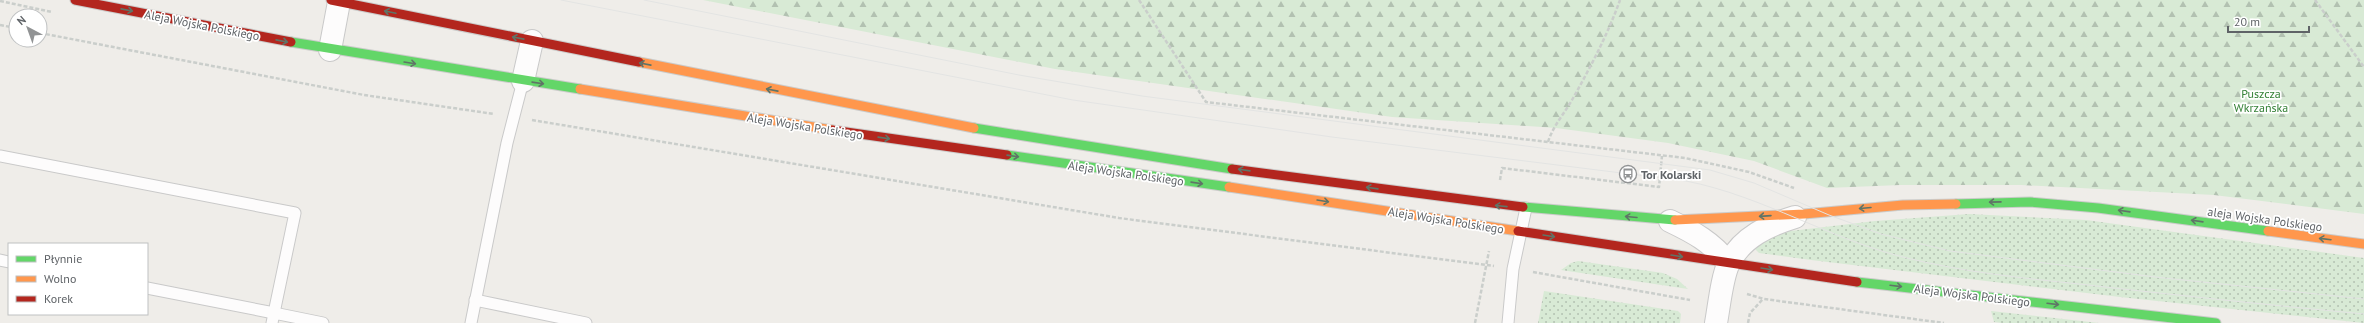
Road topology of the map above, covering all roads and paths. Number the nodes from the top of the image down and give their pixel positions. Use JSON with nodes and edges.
{"nodes":[{"id":1,"x":75,"y":0,"type":"edge"},
{"id":2,"x":1139,"y":0,"type":"edge"},
{"id":3,"x":1620,"y":0,"type":"edge"},
{"id":4,"x":2315,"y":0,"type":"edge"},
{"id":5,"x":335,"y":1,"type":"edge"},
{"id":6,"x":48,"y":35,"type":"edge"},
{"id":7,"x":532,"y":41,"type":"junction"},
{"id":8,"x":330,"y":50,"type":"junction"},
{"id":9,"x":2364,"y":67,"type":"edge"},
{"id":10,"x":523,"y":81,"type":"junction"},
{"id":11,"x":514,"y":116,"type":"junction"},
{"id":12,"x":1548,"y":142,"type":"junction"},
{"id":13,"x":1655,"y":155,"type":"dead end"},
{"id":14,"x":0,"y":156,"type":"edge"},
{"id":15,"x":1662,"y":156,"type":"dead end"},
{"id":16,"x":1500,"y":183,"type":"dead end"},
{"id":17,"x":1526,"y":208,"type":"junction"},
{"id":18,"x":1804,"y":214,"type":"junction"},
{"id":19,"x":2163,"y":216,"type":"joint"},
{"id":20,"x":1670,"y":221,"type":"junction"},
{"id":21,"x":1522,"y":232,"type":"junction"},
{"id":22,"x":1491,"y":243,"type":"dead end"},
{"id":23,"x":2364,"y":244,"type":"edge"},
{"id":24,"x":1728,"y":263,"type":"junction"},
{"id":25,"x":1487,"y":264,"type":"junction"},
{"id":26,"x":1513,"y":269,"type":"junction"},
{"id":27,"x":148,"y":288,"type":"edge"},
{"id":28,"x":1757,"y":298,"type":"dead end"},
{"id":29,"x":1764,"y":299,"type":"junction"},
{"id":30,"x":475,"y":300,"type":"junction"},
{"id":31,"x":1690,"y":300,"type":"dead end"},
{"id":32,"x":1746,"y":312,"type":"dead end"},
{"id":33,"x":1750,"y":313,"type":"junction"},
{"id":34,"x":273,"y":318,"type":"edge"},
{"id":35,"x":323,"y":323,"type":"edge"},
{"id":36,"x":471,"y":323,"type":"edge"},
{"id":37,"x":586,"y":323,"type":"edge"},
{"id":38,"x":1475,"y":323,"type":"edge"},
{"id":39,"x":1508,"y":323,"type":"edge"},
{"id":40,"x":1716,"y":323,"type":"edge"},
{"id":41,"x":1748,"y":323,"type":"edge"},
{"id":42,"x":1944,"y":323,"type":"edge"},
{"id":43,"x":2216,"y":323,"type":"edge"}],
"edges":[{"from":1,"to":8,"type":"main road","name":"Aleja Wojska Polskiego","one_way":true},
{"from":2,"to":12,"type":"path"},
{"from":3,"to":12,"type":"path"},
{"from":4,"to":9,"type":"path"},
{"from":7,"to":5,"type":"main road","name":"Aleja Wojska Polskiego","one_way":true},
{"from":5,"to":8,"type":"street","name":"Aleja Wojska Polskiego"},
{"from":6,"to":11,"type":"path"},
{"from":7,"to":10,"type":"street"},
{"from":17,"to":7,"type":"main road","name":"Aleja Wojska Polskiego","one_way":true},
{"from":8,"to":10,"type":"main road","name":"Aleja Wojska Polskiego","one_way":true},
{"from":10,"to":11,"type":"lane"},
{"from":10,"to":21,"type":"main road","name":"Aleja Wojska Polskiego","one_way":true},
{"from":11,"to":25,"type":"path"},
{"from":11,"to":30,"type":"lane"},
{"from":12,"to":13,"type":"path"},
{"from":14,"to":34,"type":"lane"},
{"from":15,"to":16,"type":"path"},
{"from":20,"to":17,"type":"main road","name":"Aleja Wojska Polskiego","one_way":true},
{"from":17,"to":21,"type":"lane"},
{"from":19,"to":18,"type":"main road","name":"Aleja Wojska Polskiego","one_way":true},
{"from":18,"to":20,"type":"main road","name":"Aleja Wojska Polskiego","one_way":true},
{"from":18,"to":24,"type":"street","name":"Aleja Wojska Polskiego"},
{"from":23,"to":19,"type":"main road","name":"aleja Wojska Polskiego","one_way":true},
{"from":20,"to":24,"type":"street","name":"Aleja Wojska Polskiego"},
{"from":21,"to":24,"type":"main road","name":"Aleja Wojska Polskiego","one_way":true},
{"from":21,"to":26,"type":"lane"},
{"from":22,"to":25,"type":"path"},
{"from":24,"to":40,"type":"street"},
{"from":24,"to":43,"type":"main road","name":"Aleja Wojska Polskiego","one_way":true},
{"from":25,"to":26,"type":"path"},
{"from":25,"to":38,"type":"path"},
{"from":26,"to":31,"type":"path"},
{"from":26,"to":39,"type":"lane"},
{"from":27,"to":34,"type":"lane"},
{"from":28,"to":29,"type":"path"},
{"from":29,"to":33,"type":"path"},
{"from":29,"to":42,"type":"path"},
{"from":30,"to":36,"type":"lane"},
{"from":30,"to":37,"type":"lane"},
{"from":32,"to":33,"type":"path"},
{"from":33,"to":41,"type":"path"},
{"from":34,"to":35,"type":"lane"}]}
